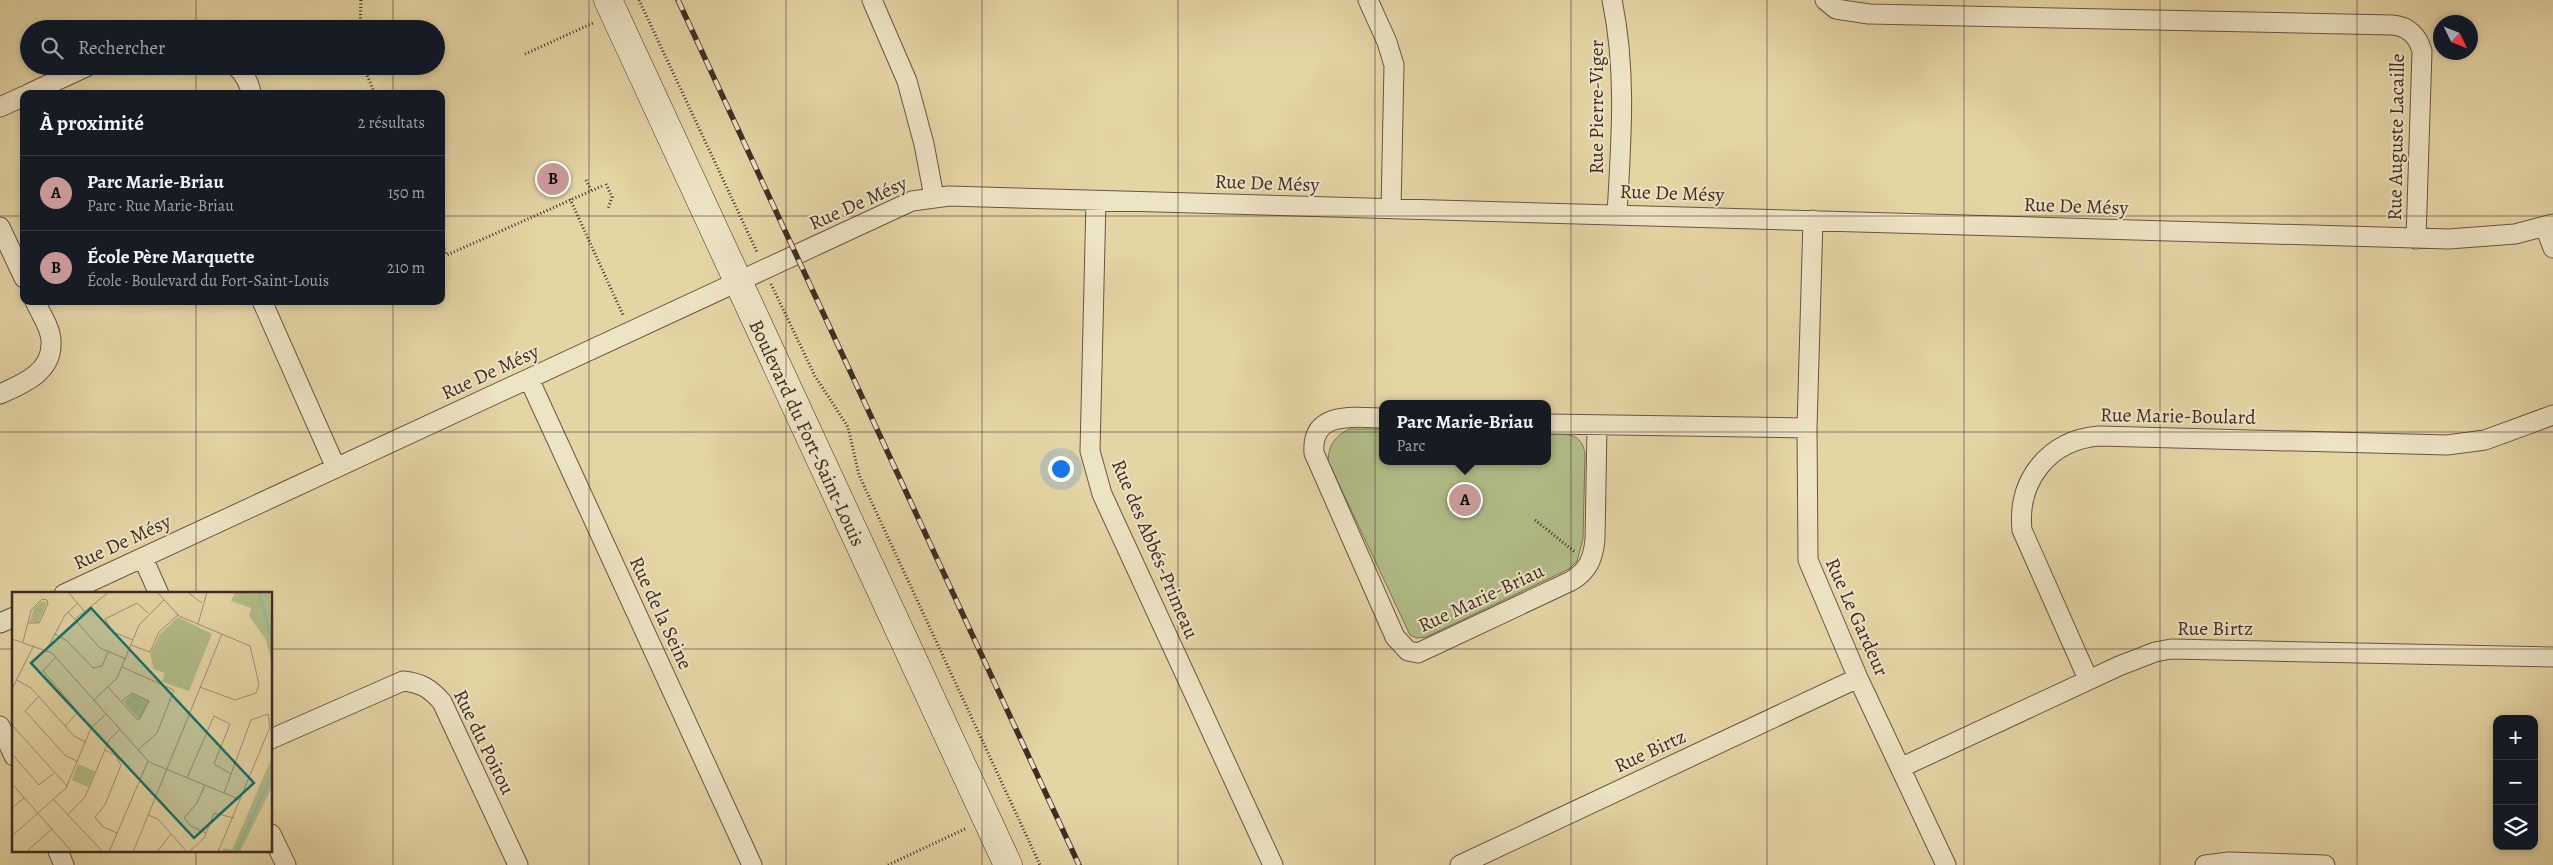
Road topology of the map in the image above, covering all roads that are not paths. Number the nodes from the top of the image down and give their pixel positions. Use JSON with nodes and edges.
{"nodes":[{"id":1,"x":872,"y":0,"type":"edge"},
{"id":2,"x":1368,"y":0,"type":"edge"},
{"id":3,"x":1612,"y":0,"type":"edge"},
{"id":4,"x":1825,"y":0,"type":"edge"},
{"id":5,"x":611,"y":7,"type":"edge"},
{"id":6,"x":69,"y":75,"type":"edge"},
{"id":7,"x":244,"y":75,"type":"edge"},
{"id":8,"x":37,"y":90,"type":"edge"},
{"id":9,"x":250,"y":90,"type":"edge"},
{"id":10,"x":20,"y":98,"type":"edge"},
{"id":11,"x":0,"y":107,"type":"edge"},
{"id":12,"x":934,"y":197,"type":"junction"},
{"id":13,"x":1096,"y":201,"type":"junction"},
{"id":14,"x":1391,"y":208,"type":"junction"},
{"id":15,"x":1617,"y":214,"type":"junction"},
{"id":16,"x":1813,"y":220,"type":"junction"},
{"id":17,"x":2549,"y":225,"type":"edge"},
{"id":18,"x":0,"y":227,"type":"edge"},
{"id":19,"x":2416,"y":238,"type":"junction"},
{"id":20,"x":2553,"y":248,"type":"edge"},
{"id":21,"x":20,"y":270,"type":"edge"},
{"id":22,"x":738,"y":282,"type":"junction"},
{"id":23,"x":37,"y":305,"type":"edge"},
{"id":24,"x":264,"y":305,"type":"edge"},
{"id":25,"x":528,"y":379,"type":"junction"},
{"id":26,"x":0,"y":394,"type":"edge"},
{"id":27,"x":2553,"y":415,"type":"edge"},
{"id":28,"x":1379,"y":418,"type":"edge"},
{"id":29,"x":1551,"y":424,"type":"edge"},
{"id":30,"x":1597,"y":426,"type":"junction"},
{"id":31,"x":1807,"y":428,"type":"junction"},
{"id":32,"x":336,"y":468,"type":"junction"},
{"id":33,"x":142,"y":558,"type":"junction"},
{"id":34,"x":68,"y":592,"type":"edge"},
{"id":35,"x":158,"y":592,"type":"edge"},
{"id":36,"x":12,"y":618,"type":"edge"},
{"id":37,"x":0,"y":623,"type":"edge"},
{"id":38,"x":2553,"y":657,"type":"edge"},
{"id":39,"x":1858,"y":678,"type":"junction"},
{"id":40,"x":2088,"y":680,"type":"junction"},
{"id":41,"x":0,"y":726,"type":"edge"},
{"id":42,"x":272,"y":739,"type":"edge"},
{"id":43,"x":12,"y":752,"type":"edge"},
{"id":44,"x":1902,"y":767,"type":"junction"},
{"id":45,"x":272,"y":836,"type":"edge"},
{"id":46,"x":58,"y":852,"type":"edge"},
{"id":47,"x":64,"y":865,"type":"edge"},
{"id":48,"x":286,"y":865,"type":"edge"},
{"id":49,"x":518,"y":865,"type":"edge"},
{"id":50,"x":752,"y":865,"type":"edge"},
{"id":51,"x":1008,"y":865,"type":"edge"},
{"id":52,"x":1273,"y":865,"type":"edge"},
{"id":53,"x":1460,"y":865,"type":"edge"},
{"id":54,"x":1946,"y":865,"type":"edge"},
{"id":55,"x":2205,"y":865,"type":"edge"},
{"id":56,"x":2325,"y":865,"type":"edge"}],
"edges":[{"from":1,"to":12,"type":"street"},
{"from":2,"to":14,"type":"street"},
{"from":3,"to":15,"type":"street","name":"Rue Pierre-Viger"},
{"from":4,"to":19,"type":"street","name":"Rue Auguste Lacaille"},
{"from":5,"to":22,"type":"street","name":"Boulevard du Fort-Saint-Louis"},
{"from":6,"to":8,"type":"street"},
{"from":7,"to":9,"type":"street"},
{"from":10,"to":11,"type":"street"},
{"from":12,"to":13,"type":"street","name":"Rue De Mésy"},
{"from":12,"to":22,"type":"street","name":"Rue De Mésy"},
{"from":13,"to":14,"type":"street","name":"Rue De Mésy"},
{"from":13,"to":52,"type":"street","name":"Rue des Abbés-Primeau"},
{"from":14,"to":15,"type":"street","name":"Rue De Mésy"},
{"from":15,"to":16,"type":"street","name":"Rue De Mésy"},
{"from":16,"to":19,"type":"street","name":"Rue De Mésy"},
{"from":16,"to":31,"type":"street","name":"Rue Le Gardeur"},
{"from":17,"to":19,"type":"street","name":"Rue De Mésy"},
{"from":17,"to":20,"type":"street"},
{"from":18,"to":21,"type":"street"},
{"from":22,"to":25,"type":"street","name":"Rue De Mésy"},
{"from":22,"to":51,"type":"street","name":"Boulevard du Fort-Saint-Louis"},
{"from":23,"to":26,"type":"street"},
{"from":24,"to":32,"type":"street"},
{"from":25,"to":32,"type":"street","name":"Rue De Mésy"},
{"from":25,"to":50,"type":"street","name":"Rue de la Seine"},
{"from":27,"to":40,"type":"street","name":"Rue Marie-Boulard"},
{"from":28,"to":30,"type":"street","name":"Rue Marie-Briau"},
{"from":29,"to":30,"type":"street"},
{"from":30,"to":31,"type":"street"},
{"from":31,"to":39,"type":"street","name":"Rue Le Gardeur"},
{"from":32,"to":33,"type":"street","name":"Rue De Mésy"},
{"from":33,"to":34,"type":"street","name":"Rue De Mésy"},
{"from":33,"to":35,"type":"street"},
{"from":36,"to":37,"type":"street"},
{"from":38,"to":40,"type":"street","name":"Rue Birtz"},
{"from":39,"to":44,"type":"street","name":"Rue Le Gardeur"},
{"from":39,"to":53,"type":"street","name":"Rue Birtz"},
{"from":40,"to":44,"type":"street","name":"Rue Birtz"},
{"from":41,"to":43,"type":"street"},
{"from":42,"to":49,"type":"street","name":"Rue du Poitou"},
{"from":44,"to":54,"type":"street","name":"Rue Le Gardeur"},
{"from":45,"to":48,"type":"street"},
{"from":46,"to":47,"type":"street"},
{"from":55,"to":56,"type":"street"}]}
